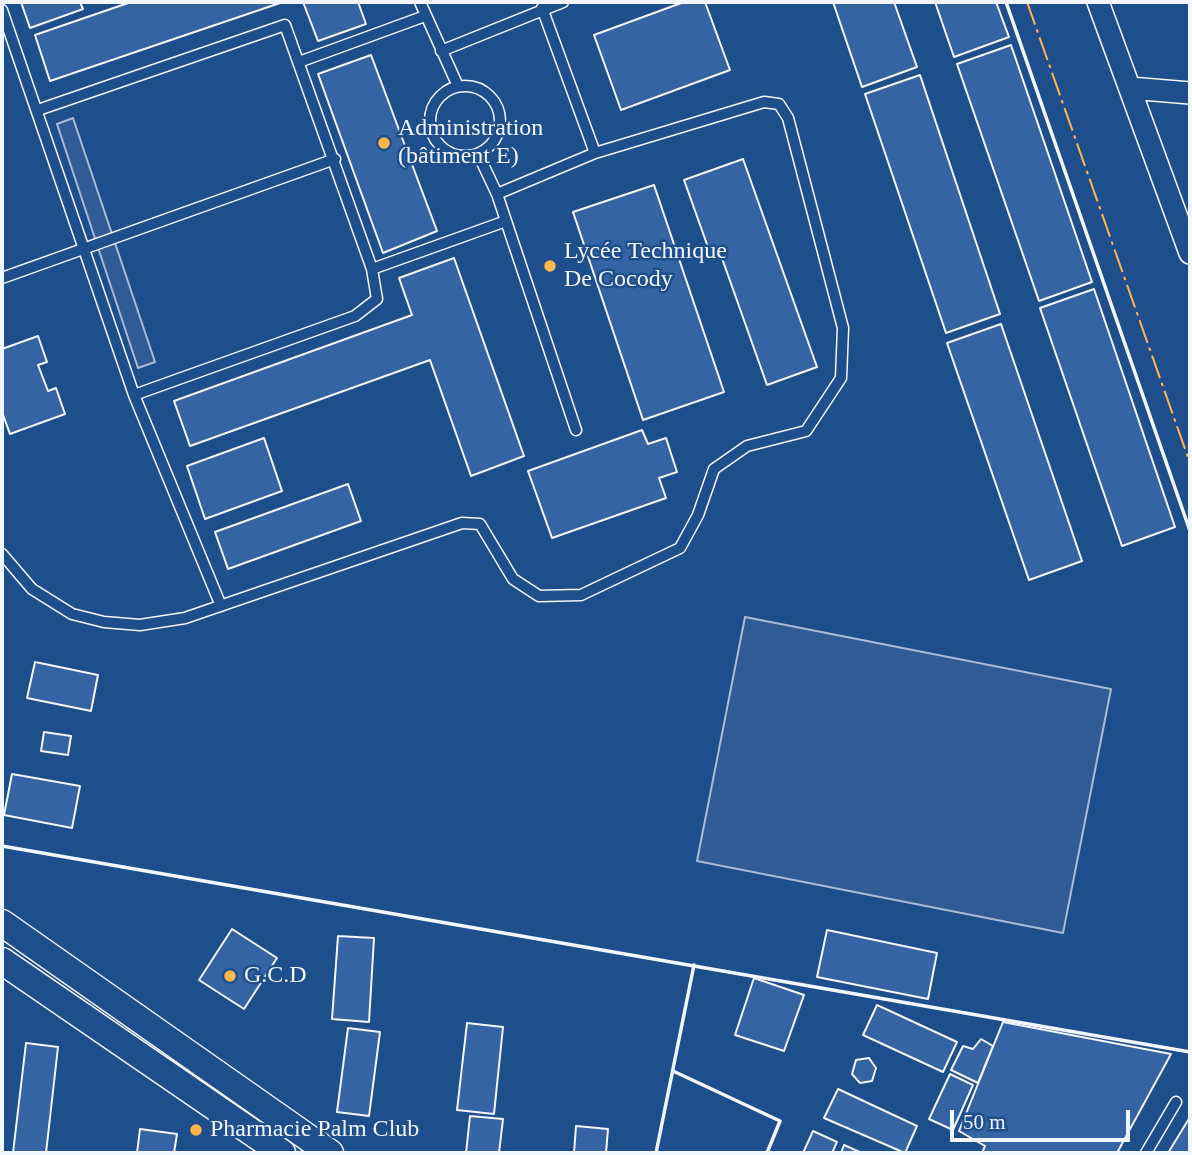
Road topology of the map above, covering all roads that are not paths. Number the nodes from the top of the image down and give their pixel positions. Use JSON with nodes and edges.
{"nodes":[{"id":1,"x":420,"y":2,"type":"edge"},
{"id":2,"x":563,"y":2,"type":"edge"},
{"id":3,"x":1098,"y":2,"type":"edge"},
{"id":4,"x":542,"y":8,"type":"junction"},
{"id":5,"x":2,"y":10,"type":"edge"},
{"id":6,"x":425,"y":16,"type":"junction"},
{"id":7,"x":441,"y":51,"type":"junction"},
{"id":8,"x":299,"y":62,"type":"junction"},
{"id":9,"x":457,"y":84,"type":"junction"},
{"id":10,"x":1130,"y":88,"type":"junction"},
{"id":11,"x":1190,"y":93,"type":"edge"},
{"id":12,"x":38,"y":110,"type":"junction"},
{"id":13,"x":595,"y":153,"type":"junction"},
{"id":14,"x":479,"y":156,"type":"junction"},
{"id":15,"x":335,"y":159,"type":"junction"},
{"id":16,"x":497,"y":194,"type":"junction"},
{"id":17,"x":506,"y":220,"type":"junction"},
{"id":18,"x":1185,"y":224,"type":"edge"},
{"id":19,"x":86,"y":250,"type":"junction"},
{"id":20,"x":1190,"y":253,"type":"edge"},
{"id":21,"x":372,"y":269,"type":"junction"},
{"id":22,"x":2,"y":278,"type":"edge"},
{"id":23,"x":134,"y":395,"type":"junction"},
{"id":24,"x":576,"y":430,"type":"dead end"},
{"id":25,"x":2,"y":554,"type":"edge"},
{"id":26,"x":222,"y":606,"type":"junction"},
{"id":27,"x":2,"y":923,"type":"edge"},
{"id":28,"x":2,"y":961,"type":"edge"},
{"id":29,"x":1176,"y":1102,"type":"dead end"},
{"id":30,"x":282,"y":1153,"type":"edge"},
{"id":31,"x":330,"y":1153,"type":"edge"},
{"id":32,"x":1146,"y":1153,"type":"edge"}],
"edges":[{"from":1,"to":6,"type":"lane"},
{"from":2,"to":4,"type":"lane"},
{"from":3,"to":10,"type":"street"},
{"from":4,"to":7,"type":"lane"},
{"from":4,"to":13,"type":"lane"},
{"from":5,"to":12,"type":"lane"},
{"from":6,"to":7,"type":"lane"},
{"from":6,"to":8,"type":"lane"},
{"from":7,"to":9,"type":"lane"},
{"from":8,"to":12,"type":"lane"},
{"from":8,"to":15,"type":"lane"},
{"from":9,"to":14,"type":"lane"},
{"from":9,"to":14,"type":"lane"},
{"from":10,"to":11,"type":"street"},
{"from":10,"to":18,"type":"street"},
{"from":12,"to":19,"type":"lane"},
{"from":13,"to":16,"type":"lane"},
{"from":13,"to":26,"type":"lane"},
{"from":14,"to":16,"type":"lane"},
{"from":15,"to":19,"type":"lane"},
{"from":15,"to":21,"type":"lane"},
{"from":16,"to":17,"type":"lane"},
{"from":17,"to":21,"type":"lane"},
{"from":17,"to":24,"type":"lane"},
{"from":18,"to":20,"type":"street"},
{"from":19,"to":22,"type":"lane"},
{"from":19,"to":23,"type":"lane"},
{"from":21,"to":23,"type":"lane"},
{"from":23,"to":26,"type":"lane"},
{"from":25,"to":26,"type":"lane"},
{"from":27,"to":31,"type":"street"},
{"from":28,"to":30,"type":"street"},
{"from":29,"to":32,"type":"lane"}]}
